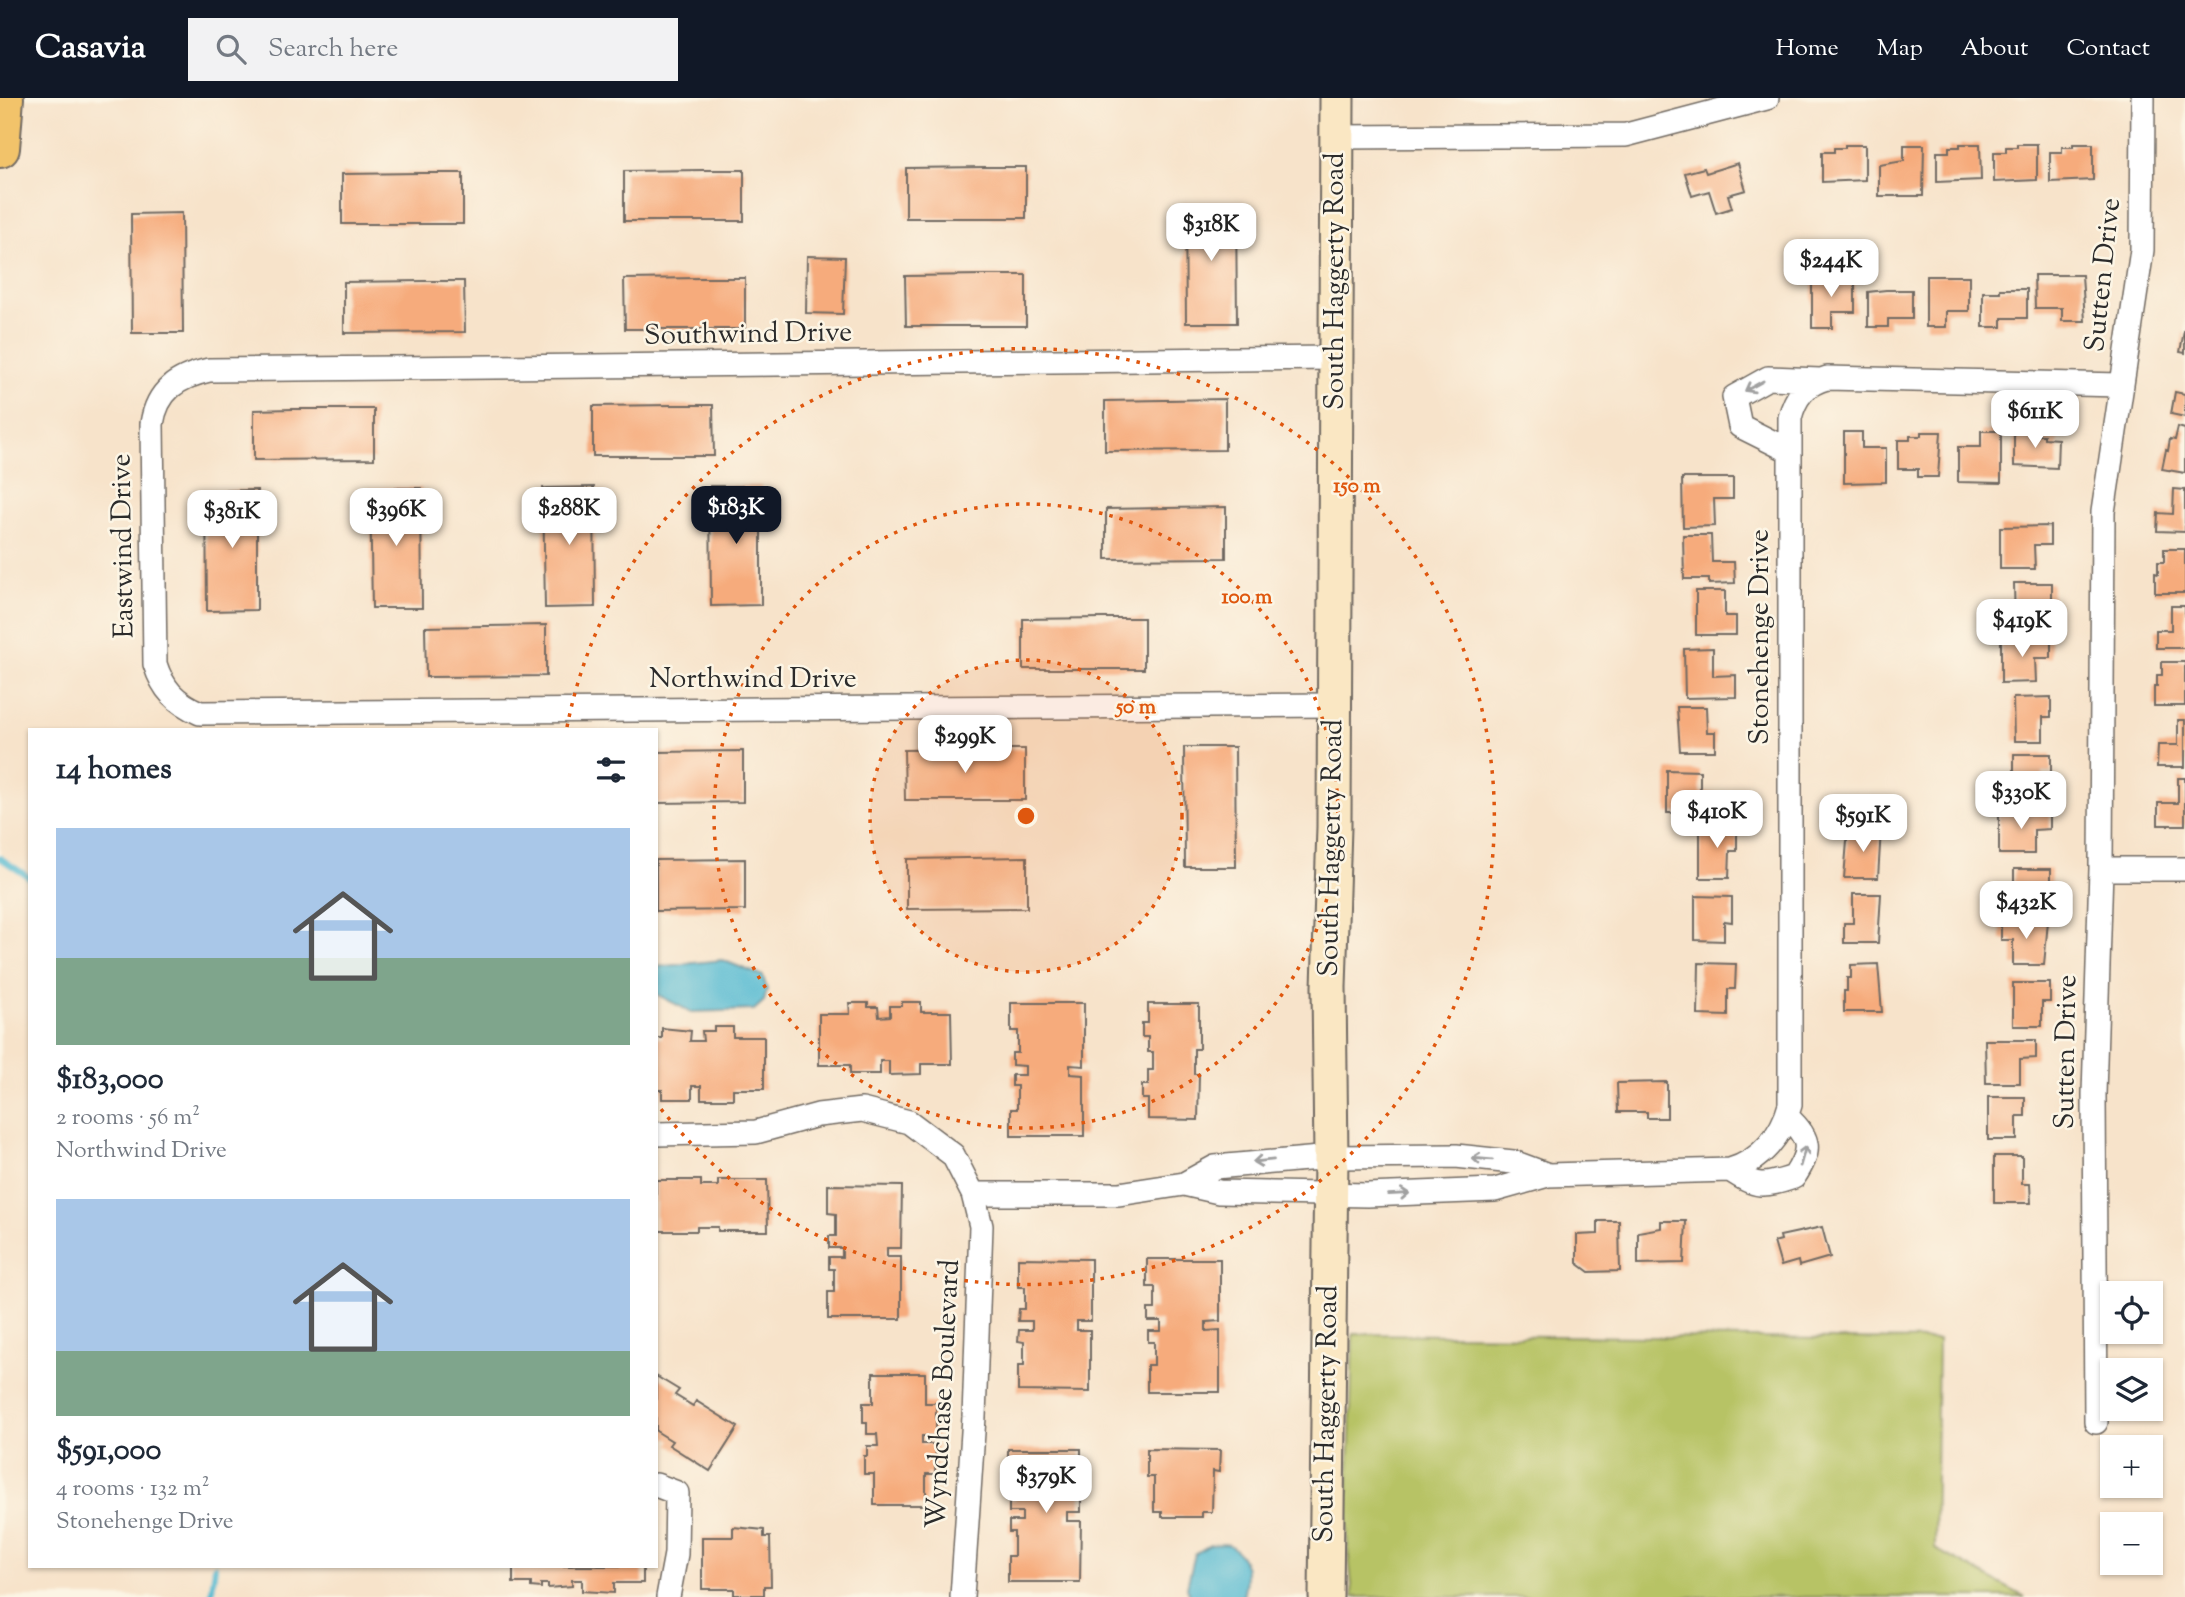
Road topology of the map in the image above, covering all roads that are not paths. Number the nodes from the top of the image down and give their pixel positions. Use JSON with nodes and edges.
{"nodes":[{"id":1,"x":4,"y":98,"type":"edge"},
{"id":2,"x":1336,"y":98,"type":"edge"},
{"id":3,"x":1767,"y":98,"type":"edge"},
{"id":4,"x":2143,"y":98,"type":"edge"},
{"id":5,"x":1337,"y":138,"type":"junction"},
{"id":6,"x":0,"y":148,"type":"edge"},
{"id":7,"x":1335,"y":358,"type":"junction"},
{"id":8,"x":1820,"y":380,"type":"junction"},
{"id":9,"x":2121,"y":385,"type":"junction"},
{"id":10,"x":168,"y":388,"type":"joint"},
{"id":11,"x":1790,"y":451,"type":"junction"},
{"id":12,"x":176,"y":700,"type":"joint"},
{"id":13,"x":1335,"y":705,"type":"junction"},
{"id":14,"x":2101,"y":869,"type":"junction"},
{"id":15,"x":2185,"y":869,"type":"edge"},
{"id":16,"x":1787,"y":1117,"type":"junction"},
{"id":17,"x":658,"y":1134,"type":"edge"},
{"id":18,"x":1331,"y":1157,"type":"junction"},
{"id":19,"x":1730,"y":1170,"type":"junction"},
{"id":20,"x":1548,"y":1175,"type":"junction"},
{"id":21,"x":1184,"y":1184,"type":"junction"},
{"id":22,"x":973,"y":1194,"type":"junction"},
{"id":23,"x":1331,"y":1194,"type":"junction"},
{"id":24,"x":2096,"y":1422,"type":"dead end"},
{"id":25,"x":658,"y":1486,"type":"edge"},
{"id":26,"x":668,"y":1597,"type":"edge"},
{"id":27,"x":962,"y":1597,"type":"edge"},
{"id":28,"x":1326,"y":1597,"type":"edge"}],
"edges":[{"from":1,"to":6,"type":"highway"},
{"from":2,"to":5,"type":"main road","name":"South Haggerty Road"},
{"from":3,"to":5,"type":"street"},
{"from":4,"to":9,"type":"street","name":"Sutten Drive"},
{"from":5,"to":7,"type":"main road","name":"South Haggerty Road"},
{"from":7,"to":10,"type":"street","name":"Southwind Drive"},
{"from":7,"to":13,"type":"main road","name":"South Haggerty Road"},
{"from":8,"to":9,"type":"street"},
{"from":8,"to":11,"type":"street","name":"Stonehenge Drive"},
{"from":8,"to":11,"type":"street","one_way":true},
{"from":9,"to":14,"type":"street","name":"Sutten Drive"},
{"from":10,"to":12,"type":"street","name":"Eastwind Drive"},
{"from":11,"to":16,"type":"street","name":"Stonehenge Drive"},
{"from":12,"to":13,"type":"street","name":"Northwind Drive"},
{"from":13,"to":18,"type":"main road","name":"South Haggerty Road"},
{"from":14,"to":15,"type":"street"},
{"from":14,"to":24,"type":"street","name":"Sutten Drive"},
{"from":16,"to":19,"type":"street","name":"Stonehenge Drive"},
{"from":19,"to":16,"type":"street","name":"Stonehenge Drive","one_way":true},
{"from":17,"to":22,"type":"street","name":"Wyndchase Boulevard"},
{"from":20,"to":18,"type":"street","name":"Stonehenge Drive","one_way":true},
{"from":18,"to":21,"type":"street","one_way":true},
{"from":18,"to":23,"type":"main road","name":"South Haggerty Road"},
{"from":19,"to":20,"type":"street","name":"Stonehenge Drive"},
{"from":23,"to":20,"type":"street","name":"Stonehenge Drive","one_way":true},
{"from":21,"to":22,"type":"street"},
{"from":21,"to":23,"type":"street"},
{"from":22,"to":27,"type":"street","name":"Wyndchase Boulevard"},
{"from":23,"to":28,"type":"main road","name":"South Haggerty Road"},
{"from":25,"to":26,"type":"street"}]}
